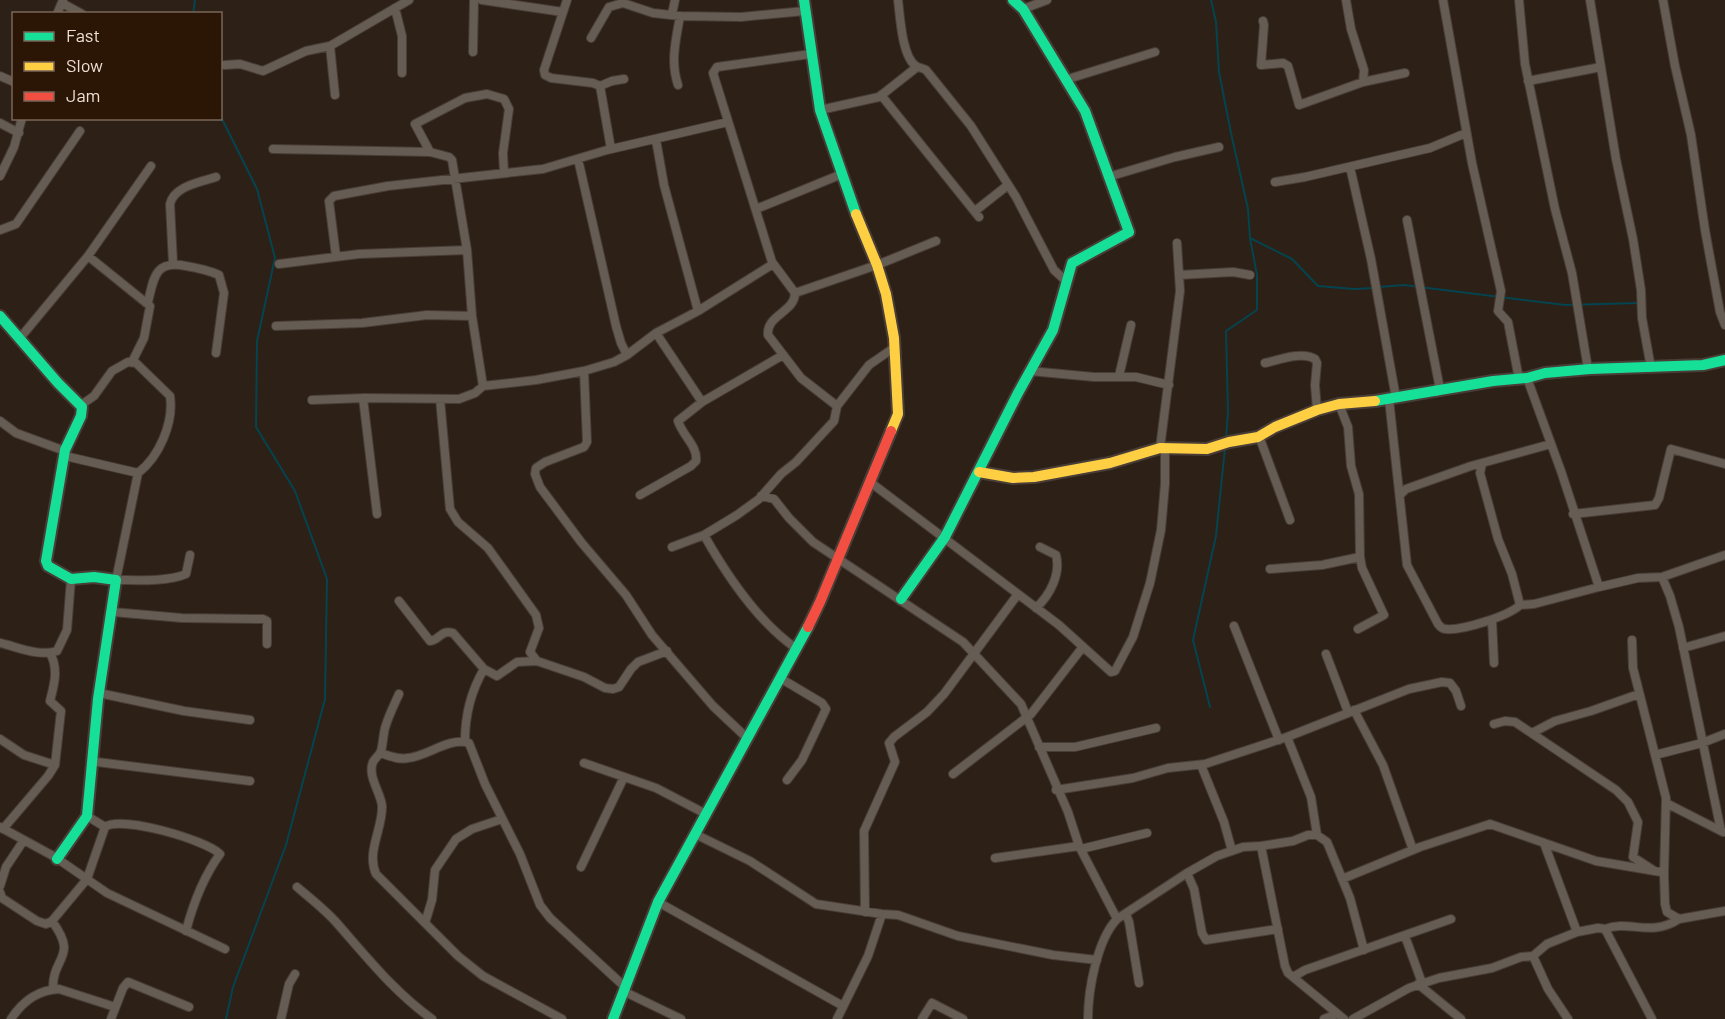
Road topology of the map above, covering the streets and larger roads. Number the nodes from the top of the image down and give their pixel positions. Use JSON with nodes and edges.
{"nodes":[{"id":1,"x":409,"y":0,"type":"edge"},
{"id":2,"x":474,"y":0,"type":"edge"},
{"id":3,"x":482,"y":0,"type":"edge"},
{"id":4,"x":567,"y":0,"type":"edge"},
{"id":5,"x":675,"y":0,"type":"edge"},
{"id":6,"x":898,"y":0,"type":"edge"},
{"id":7,"x":1013,"y":0,"type":"edge"},
{"id":8,"x":1047,"y":0,"type":"edge"},
{"id":9,"x":1346,"y":0,"type":"edge"},
{"id":10,"x":1443,"y":0,"type":"edge"},
{"id":11,"x":1519,"y":0,"type":"edge"},
{"id":12,"x":1590,"y":0,"type":"edge"},
{"id":13,"x":1663,"y":0,"type":"edge"},
{"id":14,"x":63,"y":1,"type":"edge"},
{"id":15,"x":804,"y":6,"type":"edge"},
{"id":16,"x":394,"y":8,"type":"junction"},
{"id":17,"x":1023,"y":9,"type":"junction"},
{"id":18,"x":79,"y":12,"type":"edge"},
{"id":19,"x":563,"y":12,"type":"junction"},
{"id":20,"x":676,"y":15,"type":"junction"},
{"id":21,"x":1263,"y":21,"type":"dead end"},
{"id":22,"x":591,"y":38,"type":"dead end"},
{"id":23,"x":330,"y":46,"type":"junction"},
{"id":24,"x":473,"y":52,"type":"dead end"},
{"id":25,"x":1155,"y":52,"type":"dead end"},
{"id":26,"x":811,"y":54,"type":"junction"},
{"id":27,"x":225,"y":65,"type":"dead end"},
{"id":28,"x":917,"y":67,"type":"junction"},
{"id":29,"x":1601,"y":67,"type":"junction"},
{"id":30,"x":1405,"y":73,"type":"dead end"},
{"id":31,"x":402,"y":74,"type":"dead end"},
{"id":32,"x":624,"y":79,"type":"dead end"},
{"id":33,"x":1068,"y":80,"type":"junction"},
{"id":34,"x":1528,"y":81,"type":"junction"},
{"id":35,"x":1363,"y":82,"type":"junction"},
{"id":36,"x":600,"y":86,"type":"junction"},
{"id":37,"x":678,"y":86,"type":"dead end"},
{"id":38,"x":335,"y":95,"type":"dead end"},
{"id":39,"x":881,"y":95,"type":"junction"},
{"id":40,"x":820,"y":110,"type":"junction"},
{"id":41,"x":22,"y":120,"type":"edge"},
{"id":42,"x":728,"y":122,"type":"junction"},
{"id":43,"x":0,"y":123,"type":"edge"},
{"id":44,"x":80,"y":131,"type":"dead end"},
{"id":45,"x":19,"y":133,"type":"junction"},
{"id":46,"x":1466,"y":133,"type":"junction"},
{"id":47,"x":656,"y":140,"type":"junction"},
{"id":48,"x":1219,"y":147,"type":"dead end"},
{"id":49,"x":273,"y":149,"type":"dead end"},
{"id":50,"x":611,"y":149,"type":"junction"},
{"id":51,"x":430,"y":152,"type":"junction"},
{"id":52,"x":578,"y":159,"type":"junction"},
{"id":53,"x":150,"y":166,"type":"dead end"},
{"id":54,"x":1350,"y":167,"type":"junction"},
{"id":55,"x":504,"y":173,"type":"junction"},
{"id":56,"x":842,"y":174,"type":"junction"},
{"id":57,"x":0,"y":176,"type":"edge"},
{"id":58,"x":216,"y":177,"type":"dead end"},
{"id":59,"x":1108,"y":177,"type":"junction"},
{"id":60,"x":456,"y":178,"type":"junction"},
{"id":61,"x":1275,"y":182,"type":"dead end"},
{"id":62,"x":1008,"y":185,"type":"junction"},
{"id":63,"x":756,"y":209,"type":"junction"},
{"id":64,"x":1407,"y":220,"type":"dead end"},
{"id":65,"x":0,"y":230,"type":"edge"},
{"id":66,"x":936,"y":241,"type":"dead end"},
{"id":67,"x":1177,"y":243,"type":"dead end"},
{"id":68,"x":467,"y":250,"type":"junction"},
{"id":69,"x":88,"y":256,"type":"junction"},
{"id":70,"x":336,"y":256,"type":"junction"},
{"id":71,"x":173,"y":263,"type":"junction"},
{"id":72,"x":279,"y":264,"type":"dead end"},
{"id":73,"x":773,"y":264,"type":"junction"},
{"id":74,"x":877,"y":265,"type":"junction"},
{"id":75,"x":1179,"y":275,"type":"junction"},
{"id":76,"x":1250,"y":275,"type":"dead end"},
{"id":77,"x":1066,"y":281,"type":"junction"},
{"id":78,"x":795,"y":293,"type":"junction"},
{"id":79,"x":148,"y":302,"type":"junction"},
{"id":80,"x":698,"y":311,"type":"junction"},
{"id":81,"x":0,"y":316,"type":"edge"},
{"id":82,"x":472,"y":316,"type":"junction"},
{"id":83,"x":1131,"y":325,"type":"dead end"},
{"id":84,"x":1725,"y":325,"type":"edge"},
{"id":85,"x":276,"y":326,"type":"dead end"},
{"id":86,"x":656,"y":333,"type":"junction"},
{"id":87,"x":20,"y":338,"type":"junction"},
{"id":88,"x":894,"y":347,"type":"junction"},
{"id":89,"x":216,"y":353,"type":"dead end"},
{"id":90,"x":627,"y":354,"type":"junction"},
{"id":91,"x":783,"y":355,"type":"junction"},
{"id":92,"x":134,"y":360,"type":"junction"},
{"id":93,"x":1725,"y":360,"type":"edge"},
{"id":94,"x":1264,"y":363,"type":"dead end"},
{"id":95,"x":1651,"y":368,"type":"junction"},
{"id":96,"x":1588,"y":369,"type":"junction"},
{"id":97,"x":584,"y":371,"type":"junction"},
{"id":98,"x":1029,"y":371,"type":"junction"},
{"id":99,"x":1119,"y":376,"type":"junction"},
{"id":100,"x":1523,"y":378,"type":"junction"},
{"id":101,"x":1169,"y":385,"type":"junction"},
{"id":102,"x":483,"y":386,"type":"junction"},
{"id":103,"x":1440,"y":389,"type":"junction"},
{"id":104,"x":363,"y":398,"type":"junction"},
{"id":105,"x":440,"y":399,"type":"junction"},
{"id":106,"x":1392,"y":399,"type":"junction"},
{"id":107,"x":312,"y":400,"type":"dead end"},
{"id":108,"x":702,"y":402,"type":"junction"},
{"id":109,"x":1339,"y":404,"type":"junction"},
{"id":110,"x":81,"y":405,"type":"junction"},
{"id":111,"x":837,"y":406,"type":"junction"},
{"id":112,"x":1317,"y":410,"type":"junction"},
{"id":113,"x":0,"y":421,"type":"edge"},
{"id":114,"x":1259,"y":436,"type":"junction"},
{"id":115,"x":1551,"y":444,"type":"junction"},
{"id":116,"x":1163,"y":448,"type":"junction"},
{"id":117,"x":65,"y":453,"type":"junction"},
{"id":118,"x":1725,"y":464,"type":"edge"},
{"id":119,"x":1481,"y":468,"type":"junction"},
{"id":120,"x":979,"y":472,"type":"junction"},
{"id":121,"x":138,"y":473,"type":"junction"},
{"id":122,"x":776,"y":480,"type":"junction"},
{"id":123,"x":870,"y":482,"type":"junction"},
{"id":124,"x":1402,"y":490,"type":"junction"},
{"id":125,"x":640,"y":495,"type":"dead end"},
{"id":126,"x":761,"y":496,"type":"junction"},
{"id":127,"x":774,"y":499,"type":"junction"},
{"id":128,"x":377,"y":514,"type":"dead end"},
{"id":129,"x":1573,"y":514,"type":"junction"},
{"id":130,"x":1290,"y":520,"type":"dead end"},
{"id":131,"x":704,"y":535,"type":"junction"},
{"id":132,"x":945,"y":537,"type":"junction"},
{"id":133,"x":672,"y":547,"type":"dead end"},
{"id":134,"x":1040,"y":547,"type":"dead end"},
{"id":135,"x":190,"y":555,"type":"dead end"},
{"id":136,"x":1725,"y":555,"type":"edge"},
{"id":137,"x":1360,"y":557,"type":"junction"},
{"id":138,"x":838,"y":558,"type":"junction"},
{"id":139,"x":1270,"y":569,"type":"dead end"},
{"id":140,"x":1662,"y":577,"type":"junction"},
{"id":141,"x":71,"y":579,"type":"junction"},
{"id":142,"x":116,"y":580,"type":"junction"},
{"id":143,"x":1599,"y":587,"type":"junction"},
{"id":144,"x":1018,"y":594,"type":"junction"},
{"id":145,"x":901,"y":600,"type":"junction"},
{"id":146,"x":399,"y":601,"type":"dead end"},
{"id":147,"x":1520,"y":605,"type":"junction"},
{"id":148,"x":1036,"y":608,"type":"junction"},
{"id":149,"x":113,"y":612,"type":"junction"},
{"id":150,"x":1492,"y":620,"type":"junction"},
{"id":151,"x":1234,"y":626,"type":"dead end"},
{"id":152,"x":1358,"y":629,"type":"dead end"},
{"id":153,"x":1725,"y":636,"type":"edge"},
{"id":154,"x":1632,"y":640,"type":"dead end"},
{"id":155,"x":0,"y":643,"type":"edge"},
{"id":156,"x":267,"y":644,"type":"dead end"},
{"id":157,"x":1082,"y":648,"type":"junction"},
{"id":158,"x":1683,"y":648,"type":"junction"},
{"id":159,"x":797,"y":649,"type":"junction"},
{"id":160,"x":667,"y":651,"type":"junction"},
{"id":161,"x":50,"y":653,"type":"junction"},
{"id":162,"x":974,"y":654,"type":"junction"},
{"id":163,"x":1326,"y":654,"type":"dead end"},
{"id":164,"x":537,"y":661,"type":"junction"},
{"id":165,"x":1494,"y":663,"type":"dead end"},
{"id":166,"x":484,"y":669,"type":"junction"},
{"id":167,"x":780,"y":678,"type":"junction"},
{"id":168,"x":99,"y":693,"type":"junction"},
{"id":169,"x":399,"y":694,"type":"dead end"},
{"id":170,"x":1640,"y":694,"type":"junction"},
{"id":171,"x":1461,"y":706,"type":"dead end"},
{"id":172,"x":1351,"y":711,"type":"junction"},
{"id":173,"x":1028,"y":717,"type":"junction"},
{"id":174,"x":250,"y":720,"type":"dead end"},
{"id":175,"x":1494,"y":724,"type":"dead end"},
{"id":176,"x":1156,"y":728,"type":"dead end"},
{"id":177,"x":1532,"y":733,"type":"junction"},
{"id":178,"x":1725,"y":734,"type":"edge"},
{"id":179,"x":747,"y":738,"type":"junction"},
{"id":180,"x":1283,"y":738,"type":"junction"},
{"id":181,"x":0,"y":739,"type":"edge"},
{"id":182,"x":465,"y":741,"type":"junction"},
{"id":183,"x":1702,"y":743,"type":"junction"},
{"id":184,"x":1039,"y":747,"type":"junction"},
{"id":185,"x":380,"y":753,"type":"junction"},
{"id":186,"x":1656,"y":755,"type":"junction"},
{"id":187,"x":95,"y":761,"type":"junction"},
{"id":188,"x":584,"y":763,"type":"dead end"},
{"id":189,"x":55,"y":765,"type":"junction"},
{"id":190,"x":1201,"y":765,"type":"junction"},
{"id":191,"x":953,"y":774,"type":"dead end"},
{"id":192,"x":624,"y":777,"type":"junction"},
{"id":193,"x":250,"y":780,"type":"dead end"},
{"id":194,"x":787,"y":780,"type":"dead end"},
{"id":195,"x":1056,"y":789,"type":"junction"},
{"id":196,"x":1666,"y":802,"type":"junction"},
{"id":197,"x":706,"y":814,"type":"junction"},
{"id":198,"x":87,"y":816,"type":"junction"},
{"id":199,"x":502,"y":819,"type":"junction"},
{"id":200,"x":105,"y":827,"type":"junction"},
{"id":201,"x":1,"y":828,"type":"edge"},
{"id":202,"x":1723,"y":832,"type":"edge"},
{"id":203,"x":1147,"y":833,"type":"dead end"},
{"id":204,"x":695,"y":834,"type":"junction"},
{"id":205,"x":1317,"y":835,"type":"junction"},
{"id":206,"x":24,"y":840,"type":"junction"},
{"id":207,"x":1544,"y":843,"type":"junction"},
{"id":208,"x":1261,"y":846,"type":"junction"},
{"id":209,"x":1080,"y":847,"type":"junction"},
{"id":210,"x":1413,"y":850,"type":"junction"},
{"id":211,"x":1232,"y":851,"type":"junction"},
{"id":212,"x":996,"y":858,"type":"dead end"},
{"id":213,"x":57,"y":859,"type":"junction"},
{"id":214,"x":581,"y":867,"type":"dead end"},
{"id":215,"x":1187,"y":873,"type":"junction"},
{"id":216,"x":1659,"y":874,"type":"junction"},
{"id":217,"x":87,"y":879,"type":"junction"},
{"id":218,"x":1342,"y":879,"type":"junction"},
{"id":219,"x":0,"y":886,"type":"edge"},
{"id":220,"x":297,"y":887,"type":"dead end"},
{"id":221,"x":0,"y":892,"type":"edge"},
{"id":222,"x":658,"y":902,"type":"junction"},
{"id":223,"x":1725,"y":911,"type":"edge"},
{"id":224,"x":865,"y":912,"type":"junction"},
{"id":225,"x":882,"y":914,"type":"junction"},
{"id":226,"x":1126,"y":914,"type":"junction"},
{"id":227,"x":1117,"y":919,"type":"junction"},
{"id":228,"x":1451,"y":919,"type":"dead end"},
{"id":229,"x":1679,"y":919,"type":"junction"},
{"id":230,"x":52,"y":921,"type":"junction"},
{"id":231,"x":425,"y":922,"type":"junction"},
{"id":232,"x":1278,"y":929,"type":"junction"},
{"id":233,"x":1605,"y":929,"type":"junction"},
{"id":234,"x":186,"y":931,"type":"junction"},
{"id":235,"x":1577,"y":932,"type":"junction"},
{"id":236,"x":1405,"y":936,"type":"junction"},
{"id":237,"x":225,"y":949,"type":"dead end"},
{"id":238,"x":1364,"y":950,"type":"junction"},
{"id":239,"x":1533,"y":956,"type":"junction"},
{"id":240,"x":1097,"y":960,"type":"junction"},
{"id":241,"x":295,"y":974,"type":"dead end"},
{"id":242,"x":1293,"y":977,"type":"junction"},
{"id":243,"x":1139,"y":983,"type":"dead end"},
{"id":244,"x":1420,"y":984,"type":"junction"},
{"id":245,"x":53,"y":989,"type":"junction"},
{"id":246,"x":624,"y":989,"type":"junction"},
{"id":247,"x":843,"y":1006,"type":"junction"},
{"id":248,"x":115,"y":1007,"type":"junction"},
{"id":249,"x":189,"y":1007,"type":"dead end"},
{"id":250,"x":1329,"y":1007,"type":"junction"},
{"id":251,"x":1341,"y":1016,"type":"edge"},
{"id":252,"x":1325,"y":1018,"type":"edge"},
{"id":253,"x":11,"y":1019,"type":"edge"},
{"id":254,"x":111,"y":1019,"type":"edge"},
{"id":255,"x":281,"y":1019,"type":"edge"},
{"id":256,"x":432,"y":1019,"type":"edge"},
{"id":257,"x":562,"y":1019,"type":"edge"},
{"id":258,"x":613,"y":1019,"type":"edge"},
{"id":259,"x":681,"y":1019,"type":"edge"},
{"id":260,"x":837,"y":1019,"type":"edge"},
{"id":261,"x":922,"y":1019,"type":"edge"},
{"id":262,"x":963,"y":1019,"type":"edge"},
{"id":263,"x":1088,"y":1019,"type":"edge"},
{"id":264,"x":1353,"y":1019,"type":"edge"},
{"id":265,"x":1461,"y":1019,"type":"edge"},
{"id":266,"x":1568,"y":1019,"type":"edge"},
{"id":267,"x":1652,"y":1019,"type":"edge"}],
"edges":[{"from":1,"to":16,"type":"street"},
{"from":2,"to":24,"type":"street"},
{"from":3,"to":19,"type":"street"},
{"from":4,"to":19,"type":"street"},
{"from":5,"to":20,"type":"street"},
{"from":6,"to":28,"type":"street"},
{"from":7,"to":17,"type":"street"},
{"from":8,"to":17,"type":"street"},
{"from":9,"to":35,"type":"street"},
{"from":10,"to":46,"type":"street"},
{"from":11,"to":34,"type":"street"},
{"from":12,"to":29,"type":"street"},
{"from":13,"to":84,"type":"street"},
{"from":14,"to":18,"type":"street"},
{"from":15,"to":20,"type":"street"},
{"from":15,"to":26,"type":"street"},
{"from":16,"to":23,"type":"street"},
{"from":16,"to":31,"type":"street"},
{"from":17,"to":33,"type":"street"},
{"from":19,"to":36,"type":"street"},
{"from":20,"to":22,"type":"street"},
{"from":20,"to":37,"type":"street"},
{"from":21,"to":35,"type":"street"},
{"from":23,"to":27,"type":"street"},
{"from":23,"to":38,"type":"street"},
{"from":25,"to":33,"type":"street"},
{"from":26,"to":40,"type":"street"},
{"from":26,"to":42,"type":"street"},
{"from":28,"to":39,"type":"street"},
{"from":28,"to":62,"type":"street"},
{"from":29,"to":34,"type":"street"},
{"from":29,"to":95,"type":"street"},
{"from":30,"to":35,"type":"street"},
{"from":32,"to":36,"type":"street"},
{"from":33,"to":59,"type":"street"},
{"from":34,"to":96,"type":"street"},
{"from":36,"to":50,"type":"street"},
{"from":39,"to":40,"type":"street"},
{"from":39,"to":62,"type":"street"},
{"from":40,"to":56,"type":"street"},
{"from":41,"to":45,"type":"street"},
{"from":42,"to":47,"type":"street"},
{"from":42,"to":63,"type":"street"},
{"from":43,"to":45,"type":"street"},
{"from":44,"to":65,"type":"street"},
{"from":45,"to":57,"type":"street"},
{"from":46,"to":54,"type":"street"},
{"from":46,"to":100,"type":"street"},
{"from":47,"to":50,"type":"street"},
{"from":47,"to":80,"type":"street"},
{"from":48,"to":59,"type":"street"},
{"from":49,"to":51,"type":"street"},
{"from":50,"to":52,"type":"street"},
{"from":51,"to":55,"type":"street"},
{"from":51,"to":60,"type":"street"},
{"from":52,"to":55,"type":"street"},
{"from":52,"to":90,"type":"street"},
{"from":53,"to":69,"type":"street"},
{"from":54,"to":61,"type":"street"},
{"from":54,"to":106,"type":"street"},
{"from":55,"to":60,"type":"street"},
{"from":56,"to":63,"type":"street"},
{"from":56,"to":74,"type":"street"},
{"from":58,"to":71,"type":"street"},
{"from":59,"to":77,"type":"street"},
{"from":60,"to":68,"type":"street"},
{"from":60,"to":70,"type":"street"},
{"from":62,"to":77,"type":"street"},
{"from":63,"to":73,"type":"street"},
{"from":64,"to":103,"type":"street"},
{"from":66,"to":74,"type":"street"},
{"from":67,"to":75,"type":"street"},
{"from":68,"to":70,"type":"street"},
{"from":68,"to":82,"type":"street"},
{"from":69,"to":79,"type":"street"},
{"from":69,"to":87,"type":"street"},
{"from":70,"to":72,"type":"street"},
{"from":71,"to":79,"type":"street"},
{"from":71,"to":89,"type":"street"},
{"from":73,"to":78,"type":"street"},
{"from":73,"to":80,"type":"street"},
{"from":74,"to":78,"type":"street"},
{"from":74,"to":88,"type":"street"},
{"from":75,"to":76,"type":"street"},
{"from":75,"to":101,"type":"street"},
{"from":77,"to":98,"type":"street"},
{"from":78,"to":91,"type":"street"},
{"from":79,"to":92,"type":"street"},
{"from":80,"to":86,"type":"street"},
{"from":81,"to":87,"type":"street"},
{"from":82,"to":85,"type":"street"},
{"from":82,"to":102,"type":"street"},
{"from":83,"to":99,"type":"street"},
{"from":86,"to":90,"type":"street"},
{"from":86,"to":108,"type":"street"},
{"from":87,"to":110,"type":"street"},
{"from":88,"to":111,"type":"street"},
{"from":88,"to":123,"type":"street"},
{"from":90,"to":97,"type":"street"},
{"from":91,"to":108,"type":"street"},
{"from":91,"to":111,"type":"street"},
{"from":92,"to":110,"type":"street"},
{"from":92,"to":121,"type":"street"},
{"from":93,"to":95,"type":"street"},
{"from":94,"to":112,"type":"street"},
{"from":95,"to":96,"type":"street"},
{"from":96,"to":100,"type":"street"},
{"from":97,"to":102,"type":"street"},
{"from":97,"to":160,"type":"street"},
{"from":98,"to":99,"type":"street"},
{"from":98,"to":120,"type":"street"},
{"from":99,"to":101,"type":"street"},
{"from":100,"to":103,"type":"street"},
{"from":100,"to":115,"type":"street"},
{"from":101,"to":116,"type":"street"},
{"from":102,"to":105,"type":"street"},
{"from":103,"to":106,"type":"street"},
{"from":104,"to":105,"type":"street"},
{"from":104,"to":107,"type":"street"},
{"from":104,"to":128,"type":"street"},
{"from":105,"to":164,"type":"street"},
{"from":106,"to":109,"type":"street"},
{"from":106,"to":124,"type":"street"},
{"from":108,"to":125,"type":"street"},
{"from":109,"to":112,"type":"street"},
{"from":109,"to":137,"type":"street"},
{"from":110,"to":117,"type":"street"},
{"from":111,"to":122,"type":"street"},
{"from":112,"to":114,"type":"street"},
{"from":113,"to":117,"type":"street"},
{"from":114,"to":116,"type":"street"},
{"from":114,"to":130,"type":"street"},
{"from":115,"to":119,"type":"street"},
{"from":115,"to":129,"type":"street"},
{"from":116,"to":120,"type":"street"},
{"from":116,"to":157,"type":"street"},
{"from":117,"to":121,"type":"street"},
{"from":117,"to":141,"type":"street"},
{"from":118,"to":129,"type":"street"},
{"from":119,"to":124,"type":"street"},
{"from":119,"to":147,"type":"street"},
{"from":120,"to":132,"type":"street"},
{"from":121,"to":142,"type":"street"},
{"from":122,"to":126,"type":"street"},
{"from":122,"to":127,"type":"street"},
{"from":123,"to":132,"type":"street"},
{"from":123,"to":138,"type":"street"},
{"from":124,"to":150,"type":"street"},
{"from":126,"to":127,"type":"street"},
{"from":126,"to":131,"type":"street"},
{"from":127,"to":138,"type":"street"},
{"from":129,"to":143,"type":"street"},
{"from":131,"to":133,"type":"street"},
{"from":131,"to":159,"type":"street"},
{"from":132,"to":144,"type":"street"},
{"from":132,"to":145,"type":"street"},
{"from":134,"to":148,"type":"street"},
{"from":135,"to":142,"type":"street"},
{"from":136,"to":140,"type":"street"},
{"from":137,"to":139,"type":"street"},
{"from":137,"to":152,"type":"street"},
{"from":138,"to":145,"type":"street"},
{"from":138,"to":159,"type":"street"},
{"from":140,"to":143,"type":"street"},
{"from":140,"to":158,"type":"street"},
{"from":141,"to":142,"type":"street"},
{"from":141,"to":161,"type":"street"},
{"from":142,"to":149,"type":"street"},
{"from":143,"to":147,"type":"street"},
{"from":144,"to":148,"type":"street"},
{"from":144,"to":162,"type":"street"},
{"from":145,"to":162,"type":"street"},
{"from":146,"to":166,"type":"street"},
{"from":147,"to":150,"type":"street"},
{"from":148,"to":157,"type":"street"},
{"from":149,"to":156,"type":"street"},
{"from":149,"to":168,"type":"street"},
{"from":150,"to":165,"type":"street"},
{"from":151,"to":180,"type":"street"},
{"from":153,"to":158,"type":"street"},
{"from":154,"to":170,"type":"street"},
{"from":155,"to":161,"type":"street"},
{"from":157,"to":173,"type":"street"},
{"from":158,"to":183,"type":"street"},
{"from":159,"to":167,"type":"street"},
{"from":160,"to":164,"type":"street"},
{"from":160,"to":179,"type":"street"},
{"from":161,"to":189,"type":"street"},
{"from":162,"to":173,"type":"street"},
{"from":162,"to":224,"type":"street"},
{"from":163,"to":172,"type":"street"},
{"from":164,"to":166,"type":"street"},
{"from":166,"to":182,"type":"street"},
{"from":167,"to":179,"type":"street"},
{"from":167,"to":194,"type":"street"},
{"from":168,"to":174,"type":"street"},
{"from":168,"to":187,"type":"street"},
{"from":169,"to":185,"type":"street"},
{"from":170,"to":177,"type":"street"},
{"from":170,"to":186,"type":"street"},
{"from":171,"to":172,"type":"street"},
{"from":172,"to":180,"type":"street"},
{"from":172,"to":210,"type":"street"},
{"from":173,"to":184,"type":"street"},
{"from":173,"to":191,"type":"street"},
{"from":175,"to":177,"type":"street"},
{"from":176,"to":184,"type":"street"},
{"from":177,"to":216,"type":"street"},
{"from":178,"to":183,"type":"street"},
{"from":179,"to":197,"type":"street"},
{"from":180,"to":190,"type":"street"},
{"from":180,"to":205,"type":"street"},
{"from":181,"to":189,"type":"street"},
{"from":182,"to":185,"type":"street"},
{"from":182,"to":199,"type":"street"},
{"from":183,"to":186,"type":"street"},
{"from":183,"to":202,"type":"street"},
{"from":184,"to":195,"type":"street"},
{"from":185,"to":231,"type":"street"},
{"from":186,"to":196,"type":"street"},
{"from":187,"to":193,"type":"street"},
{"from":187,"to":198,"type":"street"},
{"from":188,"to":192,"type":"street"},
{"from":189,"to":201,"type":"street"},
{"from":190,"to":195,"type":"street"},
{"from":190,"to":211,"type":"street"},
{"from":192,"to":197,"type":"street"},
{"from":192,"to":214,"type":"street"},
{"from":195,"to":209,"type":"street"},
{"from":196,"to":202,"type":"street"},
{"from":196,"to":216,"type":"street"},
{"from":197,"to":204,"type":"street"},
{"from":198,"to":200,"type":"street"},
{"from":198,"to":213,"type":"street"},
{"from":199,"to":231,"type":"street"},
{"from":199,"to":246,"type":"street"},
{"from":200,"to":217,"type":"street"},
{"from":200,"to":234,"type":"street"},
{"from":201,"to":206,"type":"street"},
{"from":203,"to":209,"type":"street"},
{"from":204,"to":222,"type":"street"},
{"from":204,"to":224,"type":"street"},
{"from":205,"to":208,"type":"street"},
{"from":205,"to":218,"type":"street"},
{"from":206,"to":213,"type":"street"},
{"from":206,"to":219,"type":"street"},
{"from":207,"to":210,"type":"street"},
{"from":207,"to":216,"type":"street"},
{"from":207,"to":235,"type":"street"},
{"from":208,"to":211,"type":"street"},
{"from":208,"to":232,"type":"street"},
{"from":209,"to":212,"type":"street"},
{"from":209,"to":227,"type":"street"},
{"from":210,"to":218,"type":"street"},
{"from":211,"to":215,"type":"street"},
{"from":213,"to":217,"type":"street"},
{"from":215,"to":226,"type":"street"},
{"from":215,"to":232,"type":"street"},
{"from":216,"to":229,"type":"street"},
{"from":217,"to":230,"type":"street"},
{"from":217,"to":234,"type":"street"},
{"from":218,"to":238,"type":"street"},
{"from":220,"to":256,"type":"street"},
{"from":221,"to":230,"type":"street"},
{"from":222,"to":246,"type":"street"},
{"from":222,"to":247,"type":"street"},
{"from":223,"to":229,"type":"street"},
{"from":224,"to":225,"type":"street"},
{"from":225,"to":240,"type":"street"},
{"from":225,"to":247,"type":"street"},
{"from":226,"to":227,"type":"street"},
{"from":226,"to":243,"type":"street"},
{"from":227,"to":240,"type":"street"},
{"from":228,"to":236,"type":"street"},
{"from":229,"to":233,"type":"street"},
{"from":230,"to":245,"type":"street"},
{"from":231,"to":257,"type":"street"},
{"from":232,"to":242,"type":"street"},
{"from":233,"to":235,"type":"street"},
{"from":233,"to":267,"type":"street"},
{"from":234,"to":237,"type":"street"},
{"from":235,"to":239,"type":"street"},
{"from":236,"to":238,"type":"street"},
{"from":236,"to":244,"type":"street"},
{"from":238,"to":242,"type":"street"},
{"from":239,"to":244,"type":"street"},
{"from":239,"to":266,"type":"street"},
{"from":240,"to":263,"type":"street"},
{"from":241,"to":255,"type":"street"},
{"from":242,"to":250,"type":"street"},
{"from":244,"to":264,"type":"street"},
{"from":244,"to":265,"type":"street"},
{"from":245,"to":248,"type":"street"},
{"from":245,"to":253,"type":"street"},
{"from":246,"to":258,"type":"street"},
{"from":246,"to":259,"type":"street"},
{"from":247,"to":260,"type":"street"},
{"from":248,"to":249,"type":"street"},
{"from":248,"to":254,"type":"street"},
{"from":250,"to":251,"type":"street"},
{"from":250,"to":252,"type":"street"},
{"from":251,"to":252,"type":"street"},
{"from":261,"to":262,"type":"street"}]}
